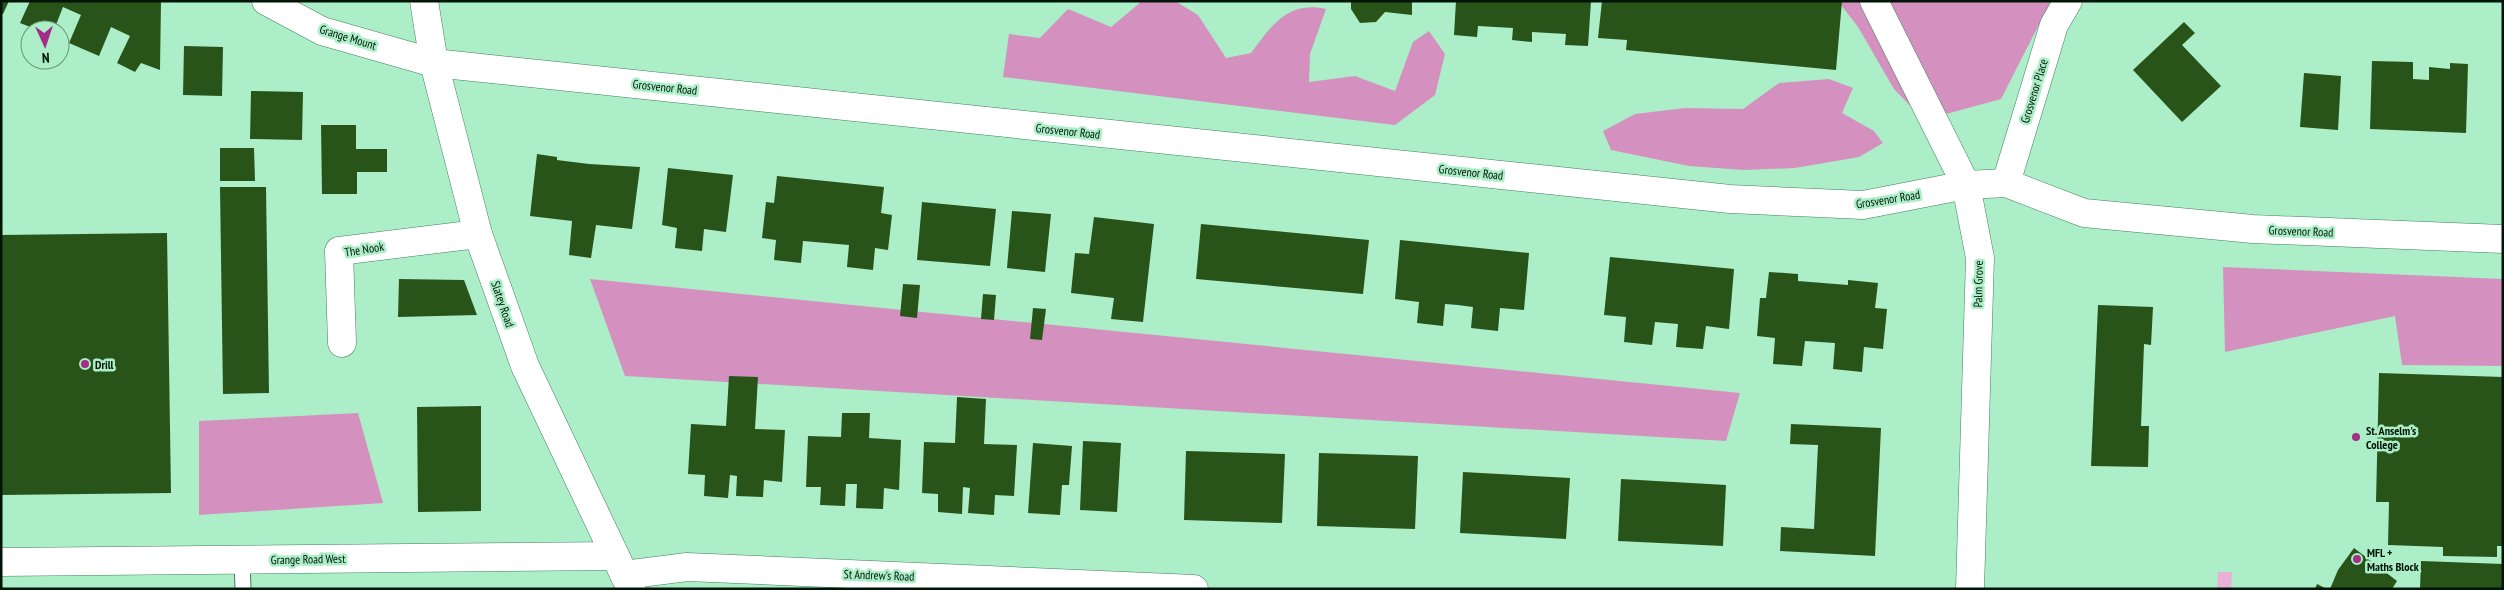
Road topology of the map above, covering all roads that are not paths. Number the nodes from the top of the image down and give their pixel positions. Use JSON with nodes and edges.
{"nodes":[{"id":1,"x":266,"y":1,"type":"edge"},
{"id":2,"x":424,"y":1,"type":"edge"},
{"id":3,"x":1874,"y":1,"type":"edge"},
{"id":4,"x":2068,"y":1,"type":"edge"},
{"id":5,"x":434,"y":63,"type":"junction"},
{"id":6,"x":2006,"y":183,"type":"junction"},
{"id":7,"x":1966,"y":185,"type":"junction"},
{"id":8,"x":478,"y":234,"type":"junction"},
{"id":9,"x":2503,"y":239,"type":"edge"},
{"id":10,"x":342,"y":343,"type":"dead end"},
{"id":11,"x":242,"y":560,"type":"junction"},
{"id":12,"x":1,"y":562,"type":"edge"},
{"id":13,"x":623,"y":573,"type":"edge"},
{"id":14,"x":243,"y":589,"type":"edge"},
{"id":15,"x":1194,"y":589,"type":"edge"},
{"id":16,"x":1970,"y":589,"type":"edge"}],
"edges":[{"from":1,"to":5,"type":"street","name":"Grange Mount"},
{"from":2,"to":5,"type":"street","name":"Slatey Road"},
{"from":3,"to":7,"type":"street","name":"Palm Grove"},
{"from":4,"to":6,"type":"street","name":"Grosvenor Place"},
{"from":5,"to":7,"type":"street","name":"Grosvenor Road"},
{"from":5,"to":8,"type":"street","name":"Slatey Road"},
{"from":6,"to":7,"type":"street","name":"Grosvenor Road"},
{"from":6,"to":9,"type":"street","name":"Grosvenor Road"},
{"from":7,"to":16,"type":"street","name":"Palm Grove"},
{"from":8,"to":10,"type":"street","name":"The Nook"},
{"from":8,"to":13,"type":"street","name":"Slatey Road"},
{"from":11,"to":12,"type":"street","name":"Grange Road West"},
{"from":11,"to":13,"type":"street","name":"Grange Road West"},
{"from":11,"to":14,"type":"lane"},
{"from":13,"to":15,"type":"street","name":"St Andrew's Road"}]}
